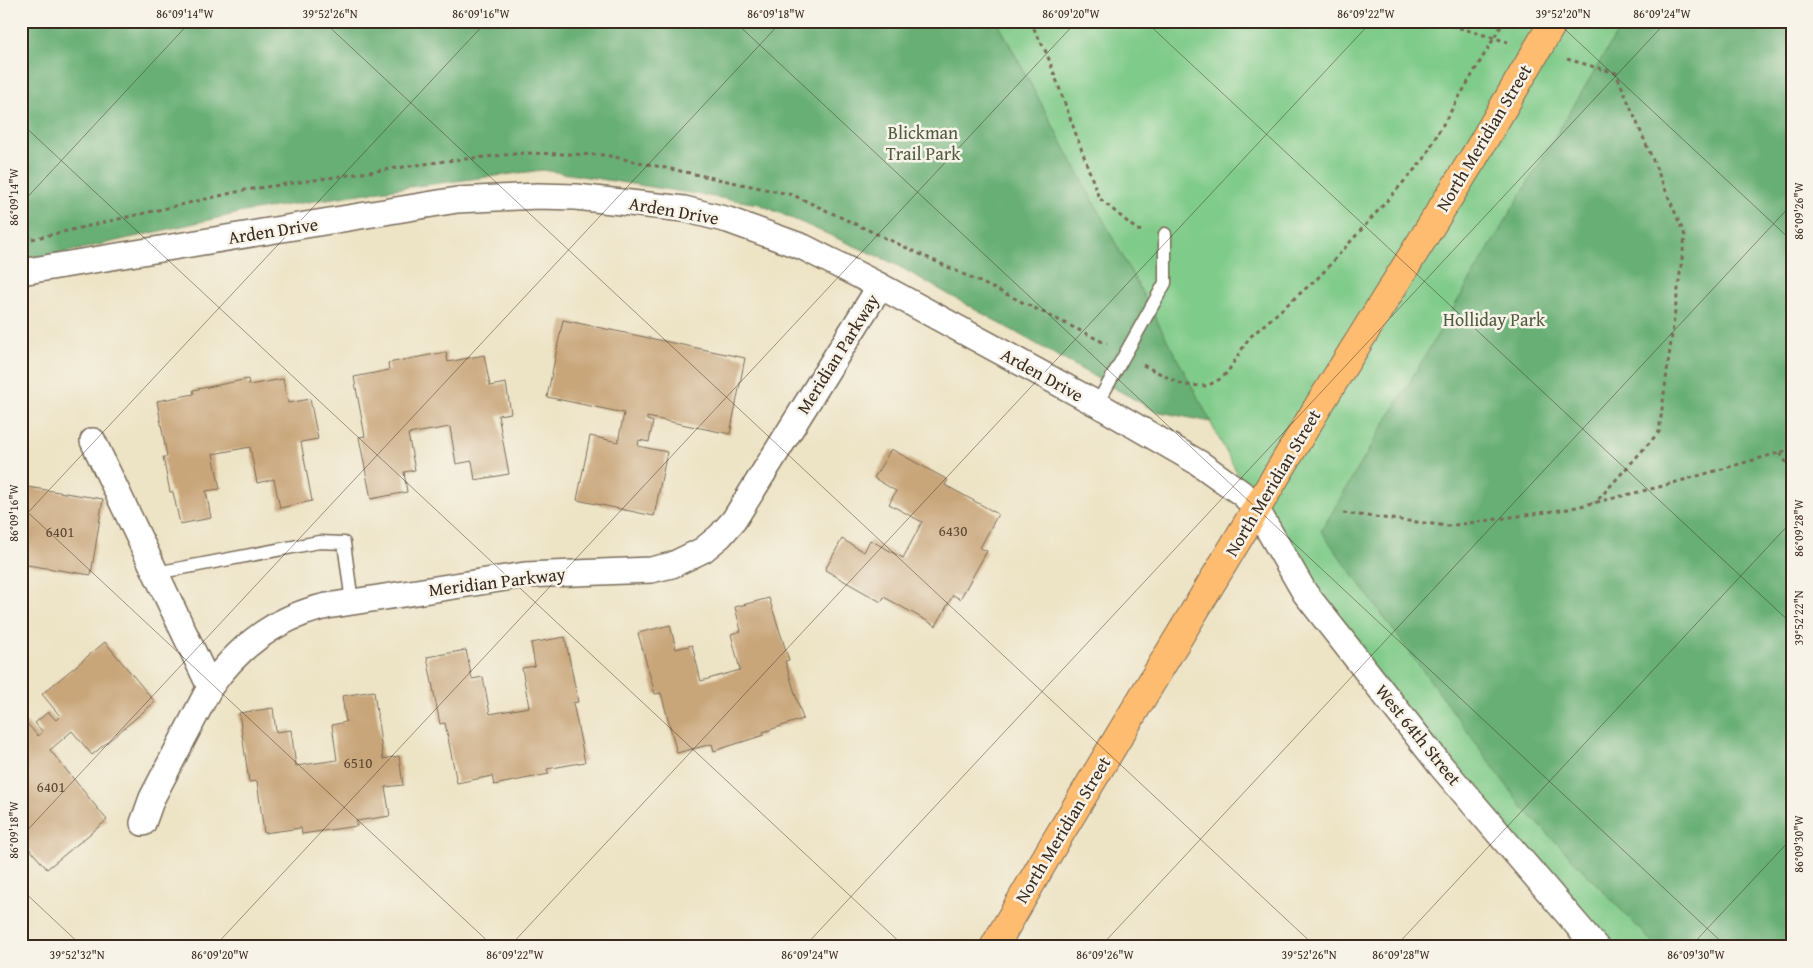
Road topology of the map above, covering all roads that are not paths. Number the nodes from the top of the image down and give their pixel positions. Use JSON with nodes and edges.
{"nodes":[{"id":1,"x":1554,"y":21,"type":"edge"},
{"id":2,"x":1165,"y":234,"type":"road end"},
{"id":3,"x":21,"y":272,"type":"edge"},
{"id":4,"x":880,"y":286,"type":"junction"},
{"id":5,"x":1097,"y":404,"type":"junction"},
{"id":6,"x":93,"y":441,"type":"dead end"},
{"id":7,"x":1257,"y":510,"type":"junction"},
{"id":8,"x":156,"y":573,"type":"junction"},
{"id":9,"x":352,"y":602,"type":"junction"},
{"id":10,"x":210,"y":687,"type":"junction"},
{"id":11,"x":143,"y":823,"type":"dead end"},
{"id":12,"x":994,"y":947,"type":"edge"},
{"id":13,"x":1596,"y":947,"type":"edge"}],
"edges":[{"from":1,"to":7,"type":"main road","name":"North Meridian Street","bridge":true},
{"from":2,"to":5,"type":"lane"},
{"from":3,"to":4,"type":"street","name":"Arden Drive"},
{"from":4,"to":5,"type":"street","name":"Arden Drive"},
{"from":4,"to":9,"type":"street","name":"Meridian Parkway"},
{"from":5,"to":7,"type":"street","name":"Arden Drive"},
{"from":6,"to":8,"type":"street"},
{"from":7,"to":12,"type":"main road","name":"North Meridian Street"},
{"from":7,"to":13,"type":"street","name":"West 64th Street"},
{"from":8,"to":9,"type":"lane"},
{"from":8,"to":10,"type":"street"},
{"from":9,"to":10,"type":"street","name":"Meridian Parkway"},
{"from":10,"to":11,"type":"street","name":"Meridian Parkway"}]}
